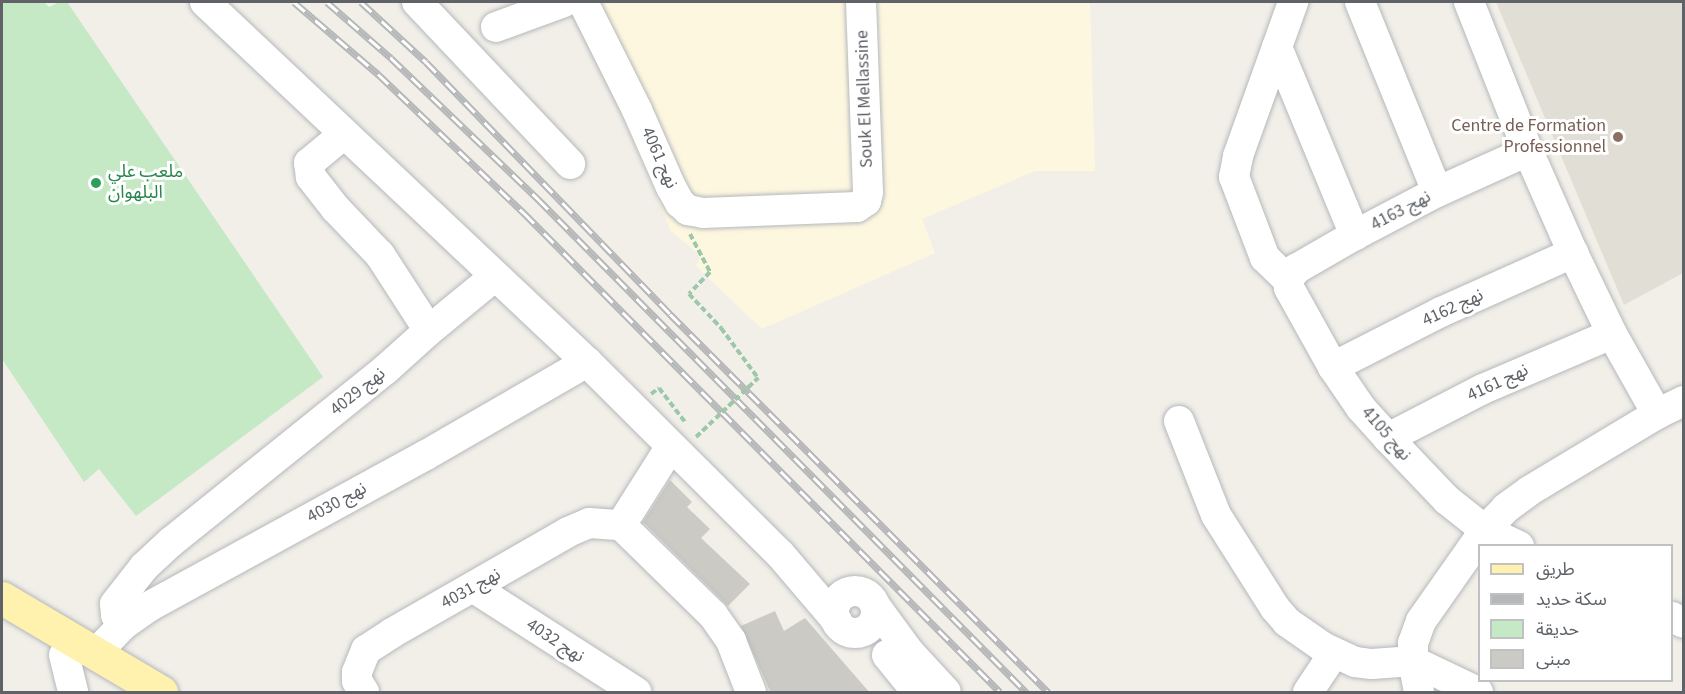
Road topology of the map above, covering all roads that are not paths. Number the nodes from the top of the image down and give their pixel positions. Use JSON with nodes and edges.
{"nodes":[{"id":1,"x":205,"y":2,"type":"edge"},
{"id":2,"x":417,"y":2,"type":"edge"},
{"id":3,"x":564,"y":2,"type":"edge"},
{"id":4,"x":583,"y":2,"type":"edge"},
{"id":5,"x":861,"y":2,"type":"edge"},
{"id":6,"x":1293,"y":2,"type":"edge"},
{"id":7,"x":1360,"y":2,"type":"edge"},
{"id":8,"x":1468,"y":2,"type":"edge"},
{"id":9,"x":496,"y":27,"type":"dead end"},
{"id":10,"x":1277,"y":47,"type":"junction"},
{"id":11,"x":344,"y":134,"type":"junction"},
{"id":12,"x":1528,"y":151,"type":"junction"},
{"id":13,"x":570,"y":164,"type":"dead end"},
{"id":14,"x":1437,"y":192,"type":"junction"},
{"id":15,"x":868,"y":197,"type":"joint"},
{"id":16,"x":1355,"y":235,"type":"junction"},
{"id":17,"x":1573,"y":252,"type":"junction"},
{"id":18,"x":494,"y":277,"type":"junction"},
{"id":19,"x":1288,"y":284,"type":"junction"},
{"id":20,"x":427,"y":332,"type":"junction"},
{"id":21,"x":1612,"y":334,"type":"junction"},
{"id":22,"x":587,"y":362,"type":"junction"},
{"id":23,"x":1333,"y":367,"type":"junction"},
{"id":24,"x":1683,"y":401,"type":"edge"},
{"id":25,"x":1657,"y":414,"type":"junction"},
{"id":26,"x":1179,"y":421,"type":"dead end"},
{"id":27,"x":1388,"y":438,"type":"junction"},
{"id":28,"x":684,"y":441,"type":"junction"},
{"id":29,"x":621,"y":525,"type":"junction"},
{"id":30,"x":1485,"y":530,"type":"junction"},
{"id":31,"x":1515,"y":544,"type":"edge"},
{"id":32,"x":780,"y":554,"type":"junction"},
{"id":33,"x":474,"y":588,"type":"junction"},
{"id":34,"x":2,"y":598,"type":"edge"},
{"id":35,"x":868,"y":599,"type":"junction"},
{"id":36,"x":2,"y":619,"type":"edge"},
{"id":37,"x":123,"y":625,"type":"junction"},
{"id":38,"x":845,"y":627,"type":"junction"},
{"id":39,"x":896,"y":651,"type":"junction"},
{"id":40,"x":1334,"y":653,"type":"junction"},
{"id":41,"x":79,"y":654,"type":"junction"},
{"id":42,"x":1413,"y":661,"type":"junction"},
{"id":43,"x":73,"y":693,"type":"edge"},
{"id":44,"x":130,"y":693,"type":"edge"},
{"id":45,"x":160,"y":693,"type":"edge"},
{"id":46,"x":364,"y":693,"type":"edge"},
{"id":47,"x":636,"y":693,"type":"edge"},
{"id":48,"x":751,"y":693,"type":"edge"},
{"id":49,"x":917,"y":693,"type":"edge"},
{"id":50,"x":926,"y":693,"type":"edge"},
{"id":51,"x":946,"y":693,"type":"edge"},
{"id":52,"x":962,"y":693,"type":"edge"},
{"id":53,"x":1308,"y":693,"type":"edge"},
{"id":54,"x":1419,"y":693,"type":"edge"},
{"id":55,"x":1478,"y":693,"type":"edge"}],
"edges":[{"from":1,"to":11,"type":"street"},
{"from":2,"to":13,"type":"street"},
{"from":3,"to":9,"type":"street"},
{"from":4,"to":15,"type":"street","name":"نهج 4061"},
{"from":5,"to":15,"type":"street","name":"Souk El Mellassine"},
{"from":6,"to":10,"type":"street","name":"نهج 4105"},
{"from":7,"to":14,"type":"street"},
{"from":8,"to":12,"type":"street"},
{"from":10,"to":16,"type":"street"},
{"from":10,"to":19,"type":"street","name":"نهج 4105"},
{"from":11,"to":18,"type":"street"},
{"from":11,"to":20,"type":"street"},
{"from":12,"to":14,"type":"street","name":"نهج 4163"},
{"from":12,"to":17,"type":"street"},
{"from":14,"to":16,"type":"street","name":"نهج 4163"},
{"from":16,"to":19,"type":"street","name":"نهج 4163"},
{"from":17,"to":21,"type":"street"},
{"from":17,"to":23,"type":"street","name":"نهج 4162"},
{"from":18,"to":20,"type":"street"},
{"from":18,"to":22,"type":"street"},
{"from":19,"to":23,"type":"street","name":"نهج 4105"},
{"from":20,"to":37,"type":"street","name":"نهج 4029"},
{"from":21,"to":25,"type":"street"},
{"from":21,"to":27,"type":"street","name":"نهج 4161"},
{"from":22,"to":28,"type":"street"},
{"from":22,"to":37,"type":"street","name":"نهج 4030"},
{"from":23,"to":27,"type":"street","name":"نهج 4105"},
{"from":24,"to":25,"type":"street"},
{"from":25,"to":30,"type":"street"},
{"from":26,"to":40,"type":"street"},
{"from":27,"to":30,"type":"street","name":"نهج 4105"},
{"from":28,"to":29,"type":"street"},
{"from":28,"to":32,"type":"street"},
{"from":29,"to":33,"type":"street","name":"نهج 4031"},
{"from":29,"to":48,"type":"street"},
{"from":30,"to":31,"type":"street","name":"نهج 4105"},
{"from":30,"to":42,"type":"street"},
{"from":32,"to":35,"type":"street"},
{"from":32,"to":38,"type":"street"},
{"from":33,"to":46,"type":"street","name":"نهج 4031"},
{"from":33,"to":47,"type":"street","name":"نهج 4032"},
{"from":34,"to":41,"type":"main road"},
{"from":35,"to":38,"type":"street"},
{"from":35,"to":39,"type":"street"},
{"from":36,"to":41,"type":"main road"},
{"from":37,"to":41,"type":"street","name":"نهج 4030"},
{"from":38,"to":39,"type":"street"},
{"from":39,"to":49,"type":"street"},
{"from":39,"to":50,"type":"street"},
{"from":39,"to":51,"type":"street"},
{"from":39,"to":52,"type":"street"},
{"from":40,"to":42,"type":"street"},
{"from":40,"to":53,"type":"street"},
{"from":41,"to":43,"type":"street"},
{"from":41,"to":44,"type":"main road"},
{"from":41,"to":45,"type":"main road"},
{"from":42,"to":54,"type":"street"},
{"from":42,"to":55,"type":"street"}]}
